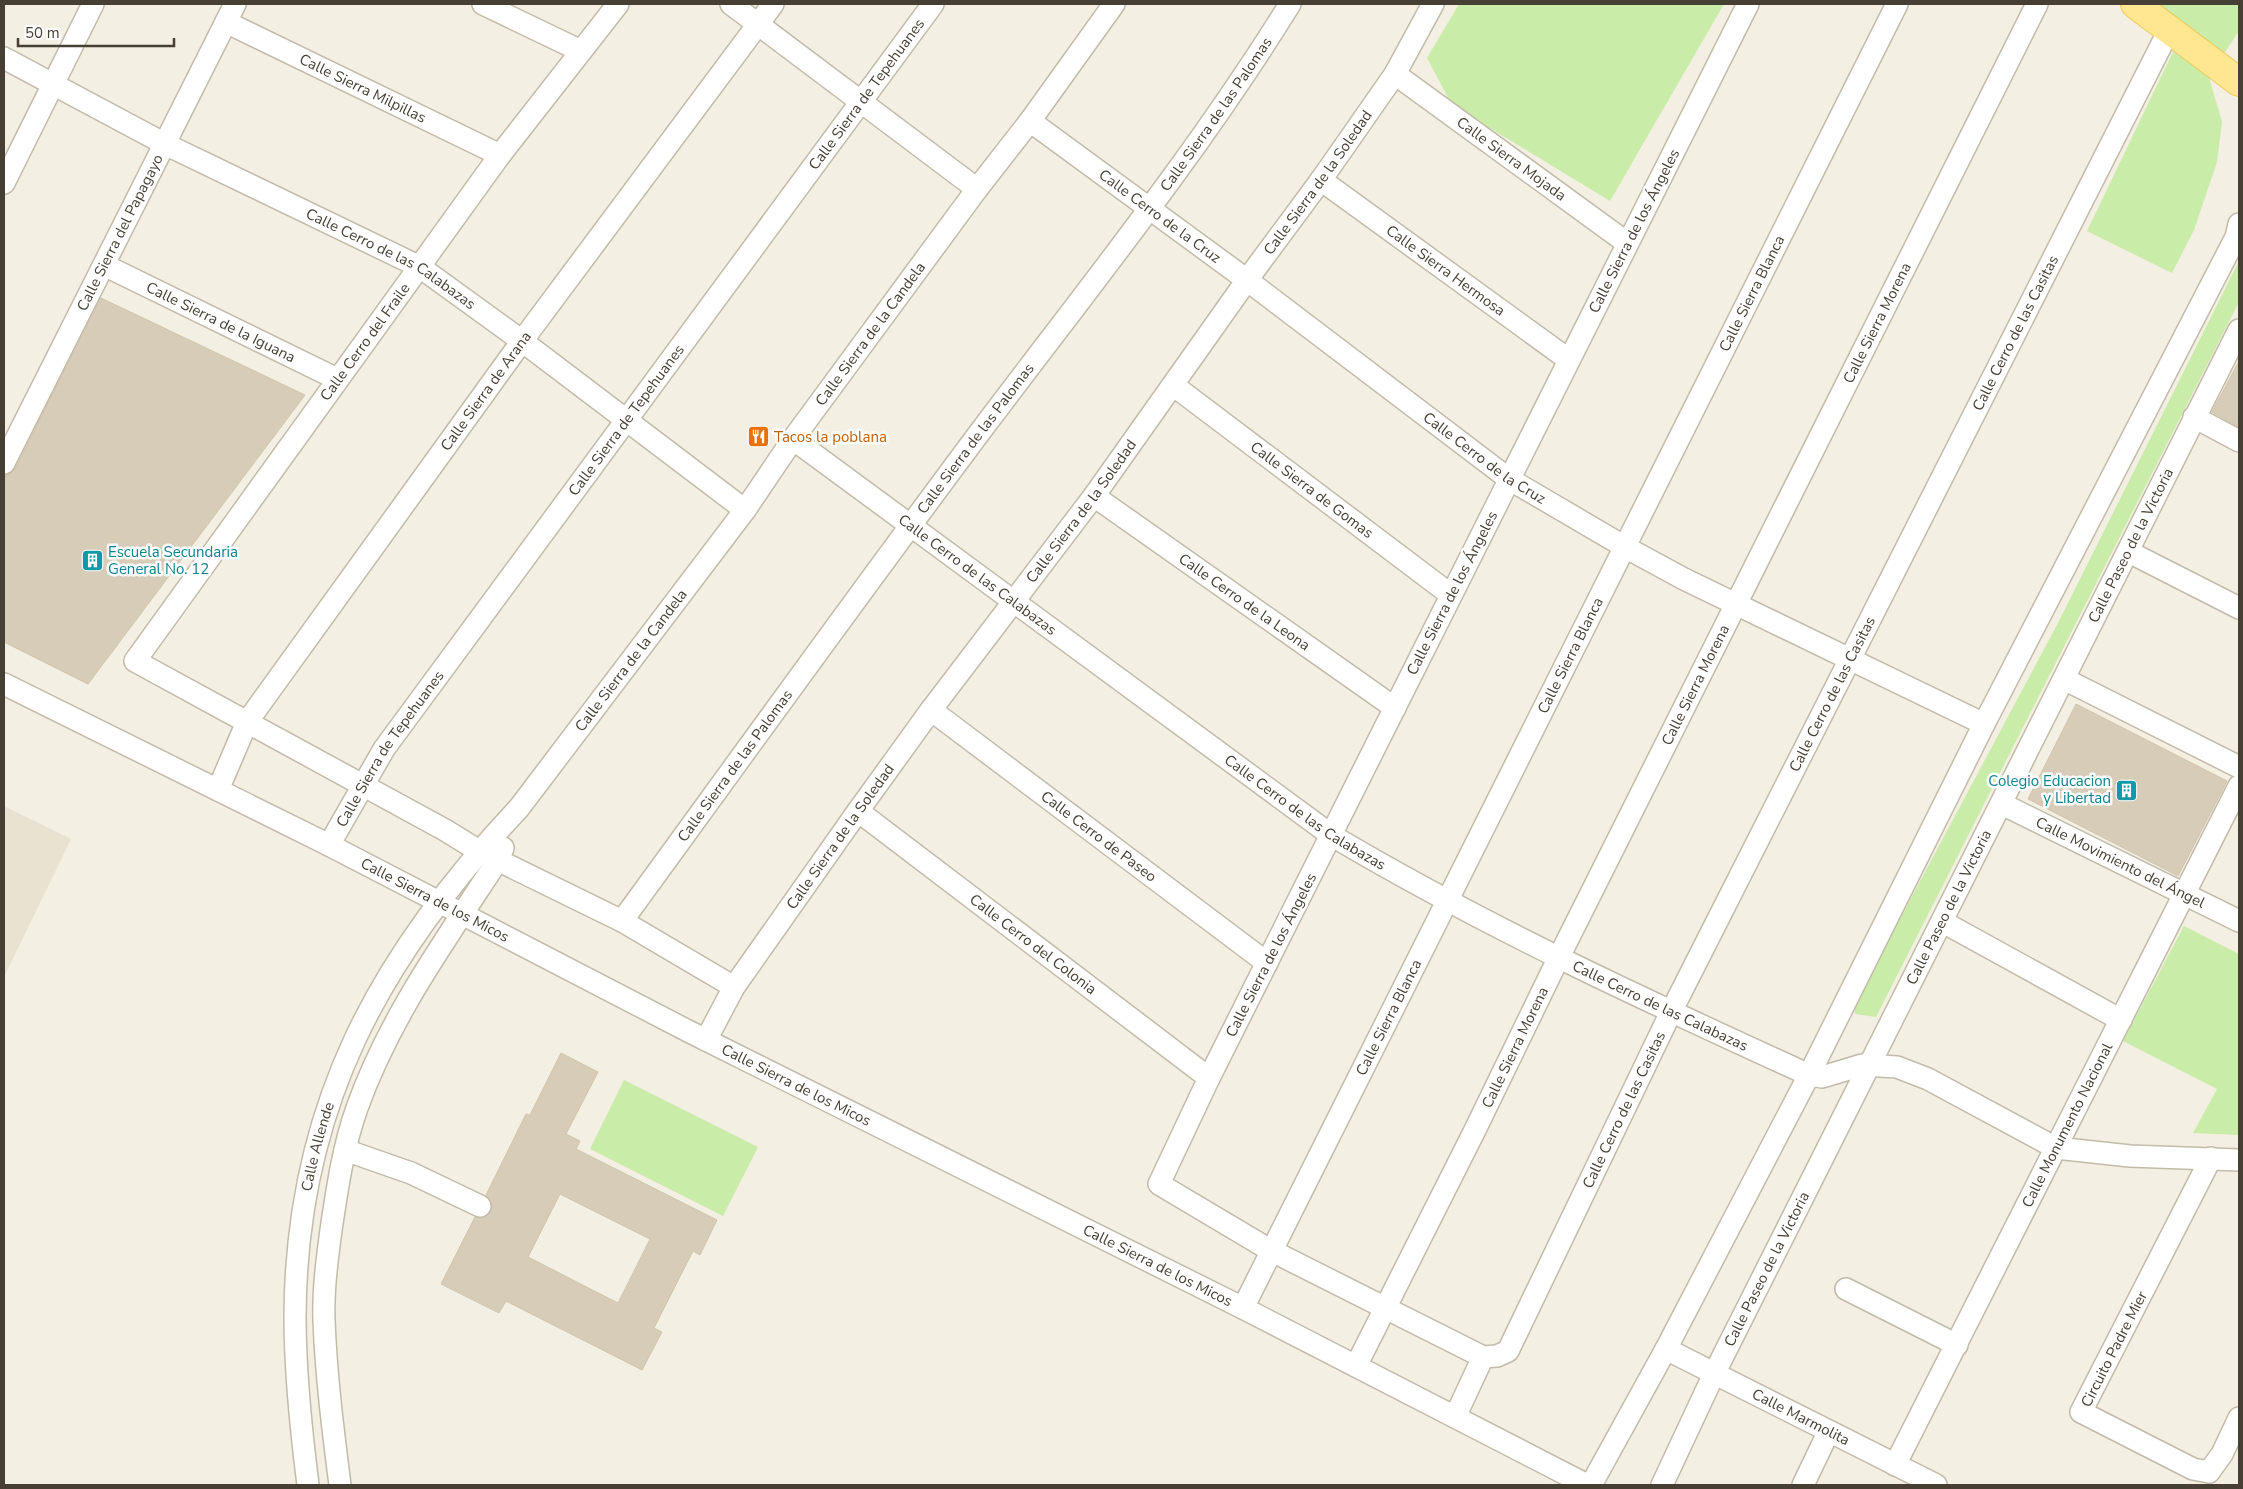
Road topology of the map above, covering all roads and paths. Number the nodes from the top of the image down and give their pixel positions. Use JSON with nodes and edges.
{"nodes":[{"id":1,"x":93,"y":4,"type":"edge"},
{"id":2,"x":483,"y":4,"type":"edge"},
{"id":3,"x":618,"y":4,"type":"edge"},
{"id":4,"x":732,"y":4,"type":"edge"},
{"id":5,"x":773,"y":4,"type":"edge"},
{"id":6,"x":933,"y":4,"type":"edge"},
{"id":7,"x":1114,"y":4,"type":"edge"},
{"id":8,"x":1290,"y":4,"type":"edge"},
{"id":9,"x":1433,"y":4,"type":"edge"},
{"id":10,"x":1748,"y":4,"type":"edge"},
{"id":11,"x":1897,"y":4,"type":"edge"},
{"id":12,"x":2037,"y":4,"type":"edge"},
{"id":13,"x":2135,"y":4,"type":"edge"},
{"id":14,"x":230,"y":13,"type":"edge"},
{"id":15,"x":758,"y":23,"type":"junction"},
{"id":16,"x":2169,"y":30,"type":"junction"},
{"id":17,"x":581,"y":51,"type":"junction"},
{"id":18,"x":4,"y":58,"type":"edge"},
{"id":19,"x":1395,"y":74,"type":"junction"},
{"id":20,"x":2239,"y":82,"type":"edge"},
{"id":21,"x":53,"y":84,"type":"junction"},
{"id":22,"x":861,"y":102,"type":"junction"},
{"id":23,"x":1030,"y":121,"type":"junction"},
{"id":24,"x":165,"y":144,"type":"junction"},
{"id":25,"x":500,"y":155,"type":"junction"},
{"id":26,"x":1321,"y":180,"type":"junction"},
{"id":27,"x":4,"y":183,"type":"edge"},
{"id":28,"x":977,"y":189,"type":"junction"},
{"id":29,"x":1148,"y":209,"type":"junction"},
{"id":30,"x":2239,"y":224,"type":"edge"},
{"id":31,"x":1627,"y":242,"type":"junction"},
{"id":32,"x":104,"y":265,"type":"junction"},
{"id":33,"x":420,"y":267,"type":"junction"},
{"id":34,"x":1247,"y":280,"type":"junction"},
{"id":35,"x":2239,"y":330,"type":"edge"},
{"id":36,"x":522,"y":341,"type":"junction"},
{"id":37,"x":1569,"y":360,"type":"junction"},
{"id":38,"x":337,"y":379,"type":"junction"},
{"id":39,"x":1173,"y":385,"type":"junction"},
{"id":40,"x":2194,"y":418,"type":"junction"},
{"id":41,"x":627,"y":421,"type":"junction"},
{"id":42,"x":794,"y":439,"type":"junction"},
{"id":43,"x":2239,"y":441,"type":"edge"},
{"id":44,"x":4,"y":463,"type":"edge"},
{"id":45,"x":1509,"y":479,"type":"junction"},
{"id":46,"x":1094,"y":496,"type":"junction"},
{"id":47,"x":745,"y":510,"type":"junction"},
{"id":48,"x":909,"y":526,"type":"junction"},
{"id":49,"x":1625,"y":547,"type":"junction"},
{"id":50,"x":2129,"y":552,"type":"junction"},
{"id":51,"x":1451,"y":595,"type":"junction"},
{"id":52,"x":1015,"y":602,"type":"junction"},
{"id":53,"x":1736,"y":604,"type":"junction"},
{"id":54,"x":2239,"y":608,"type":"edge"},
{"id":55,"x":1850,"y":659,"type":"junction"},
{"id":56,"x":2064,"y":679,"type":"junction"},
{"id":57,"x":4,"y":684,"type":"edge"},
{"id":58,"x":1395,"y":708,"type":"junction"},
{"id":59,"x":931,"y":710,"type":"junction"},
{"id":60,"x":247,"y":722,"type":"junction"},
{"id":61,"x":1984,"y":724,"type":"junction"},
{"id":62,"x":2239,"y":767,"type":"edge"},
{"id":63,"x":362,"y":785,"type":"junction"},
{"id":64,"x":2239,"y":786,"type":"edge"},
{"id":65,"x":218,"y":790,"type":"junction"},
{"id":66,"x":2002,"y":804,"type":"junction"},
{"id":67,"x":858,"y":811,"type":"junction"},
{"id":68,"x":1331,"y":835,"type":"junction"},
{"id":69,"x":329,"y":845,"type":"junction"},
{"id":70,"x":488,"y":855,"type":"junction"},
{"id":71,"x":2185,"y":894,"type":"junction"},
{"id":72,"x":1448,"y":900,"type":"junction"},
{"id":73,"x":439,"y":901,"type":"junction"},
{"id":74,"x":462,"y":914,"type":"junction"},
{"id":75,"x":622,"y":921,"type":"junction"},
{"id":76,"x":1943,"y":922,"type":"junction"},
{"id":77,"x":2239,"y":922,"type":"edge"},
{"id":78,"x":1559,"y":956,"type":"junction"},
{"id":79,"x":1267,"y":963,"type":"junction"},
{"id":80,"x":734,"y":987,"type":"junction"},
{"id":81,"x":1671,"y":1012,"type":"junction"},
{"id":82,"x":2121,"y":1020,"type":"junction"},
{"id":83,"x":706,"y":1040,"type":"junction"},
{"id":84,"x":1871,"y":1064,"type":"junction"},
{"id":85,"x":1809,"y":1075,"type":"junction"},
{"id":86,"x":1209,"y":1078,"type":"junction"},
{"id":87,"x":330,"y":1099,"type":"junction"},
{"id":88,"x":356,"y":1108,"type":"junction"},
{"id":89,"x":2056,"y":1148,"type":"junction"},
{"id":90,"x":345,"y":1150,"type":"junction"},
{"id":91,"x":2211,"y":1158,"type":"junction"},
{"id":92,"x":2239,"y":1160,"type":"edge"},
{"id":93,"x":480,"y":1206,"type":"dead end"},
{"id":94,"x":1270,"y":1250,"type":"junction"},
{"id":95,"x":1846,"y":1289,"type":"dead end"},
{"id":96,"x":1243,"y":1308,"type":"junction"},
{"id":97,"x":1385,"y":1308,"type":"junction"},
{"id":98,"x":1956,"y":1345,"type":"junction"},
{"id":99,"x":1666,"y":1349,"type":"junction"},
{"id":100,"x":1490,"y":1356,"type":"junction"},
{"id":101,"x":1356,"y":1366,"type":"junction"},
{"id":102,"x":1714,"y":1374,"type":"junction"},
{"id":103,"x":1455,"y":1417,"type":"junction"},
{"id":104,"x":2239,"y":1418,"type":"edge"},
{"id":105,"x":1828,"y":1433,"type":"junction"},
{"id":106,"x":1895,"y":1465,"type":"junction"},
{"id":107,"x":308,"y":1485,"type":"edge"},
{"id":108,"x":340,"y":1485,"type":"edge"},
{"id":109,"x":1587,"y":1485,"type":"edge"},
{"id":110,"x":1591,"y":1485,"type":"edge"},
{"id":111,"x":1662,"y":1485,"type":"edge"},
{"id":112,"x":1802,"y":1485,"type":"edge"},
{"id":113,"x":1936,"y":1485,"type":"edge"}],
"edges":[{"from":1,"to":21,"type":"street"},
{"from":2,"to":17,"type":"street"},
{"from":3,"to":17,"type":"street","name":"Calle Cerro del Fraile"},
{"from":4,"to":15,"type":"street"},
{"from":5,"to":15,"type":"street","name":"Calle Sierra de Arana"},
{"from":6,"to":22,"type":"street","name":"Calle Sierra de Tepehuanes"},
{"from":7,"to":23,"type":"street","name":"Calle Sierra de la Candela"},
{"from":8,"to":29,"type":"street","name":"Calle Sierra de las Palomas"},
{"from":9,"to":19,"type":"street","name":"Calle Sierra de la Soledad"},
{"from":10,"to":31,"type":"street","name":"Calle Sierra de los Ángeles"},
{"from":11,"to":49,"type":"street","name":"Calle Sierra Blanca"},
{"from":12,"to":53,"type":"street","name":"Calle Sierra Morena"},
{"from":13,"to":16,"type":"main road"},
{"from":14,"to":24,"type":"street","name":"Calle Sierra del Papagayo"},
{"from":14,"to":25,"type":"street","name":"Calle Sierra Milpillas"},
{"from":15,"to":22,"type":"street"},
{"from":15,"to":36,"type":"street","name":"Calle Sierra de Arana"},
{"from":16,"to":20,"type":"main road"},
{"from":16,"to":55,"type":"street","name":"Calle Cerro de las Casitas"},
{"from":17,"to":25,"type":"street","name":"Calle Cerro del Fraile"},
{"from":18,"to":21,"type":"street","name":"Calle Cerro de las Calabazas"},
{"from":19,"to":26,"type":"street","name":"Calle Sierra de la Soledad"},
{"from":19,"to":31,"type":"street","name":"Calle Sierra Mojada"},
{"from":21,"to":24,"type":"street","name":"Calle Cerro de las Calabazas"},
{"from":21,"to":27,"type":"street"},
{"from":22,"to":28,"type":"street"},
{"from":22,"to":41,"type":"street","name":"Calle Sierra de Tepehuanes"},
{"from":23,"to":28,"type":"street","name":"Calle Sierra de la Candela"},
{"from":23,"to":29,"type":"street","name":"Calle Cerro de la Cruz"},
{"from":24,"to":32,"type":"street","name":"Calle Sierra del Papagayo"},
{"from":24,"to":33,"type":"street","name":"Calle Cerro de las Calabazas"},
{"from":25,"to":33,"type":"street","name":"Calle Cerro del Fraile"},
{"from":26,"to":34,"type":"street","name":"Calle Sierra de la Soledad"},
{"from":26,"to":37,"type":"street","name":"Calle Sierra Hermosa"},
{"from":28,"to":42,"type":"street","name":"Calle Sierra de la Candela"},
{"from":29,"to":34,"type":"street","name":"Calle Cerro de la Cruz"},
{"from":29,"to":48,"type":"street","name":"Calle Sierra de las Palomas"},
{"from":30,"to":61,"type":"street"},
{"from":31,"to":37,"type":"street","name":"Calle Sierra de los Ángeles"},
{"from":32,"to":38,"type":"street","name":"Calle Sierra de la Iguana"},
{"from":32,"to":44,"type":"street","name":"Calle Sierra del Papagayo"},
{"from":33,"to":36,"type":"street","name":"Calle Cerro de las Calabazas"},
{"from":33,"to":38,"type":"street","name":"Calle Cerro del Fraile"},
{"from":34,"to":39,"type":"street","name":"Calle Sierra de la Soledad"},
{"from":34,"to":45,"type":"street","name":"Calle Cerro de la Cruz"},
{"from":35,"to":40,"type":"street","name":"Calle Paseo de la Victoria"},
{"from":36,"to":41,"type":"street","name":"Calle Cerro de las Calabazas"},
{"from":36,"to":60,"type":"street","name":"Calle Sierra de Arana"},
{"from":37,"to":45,"type":"street","name":"Calle Sierra de los Ángeles"},
{"from":38,"to":60,"type":"street","name":"Calle Cerro del Fraile"},
{"from":39,"to":46,"type":"street","name":"Calle Sierra de la Soledad"},
{"from":39,"to":51,"type":"street","name":"Calle Sierra de Gomas"},
{"from":40,"to":43,"type":"street"},
{"from":40,"to":50,"type":"street","name":"Calle Paseo de la Victoria"},
{"from":41,"to":47,"type":"street","name":"Calle Cerro de las Calabazas"},
{"from":41,"to":63,"type":"street","name":"Calle Sierra de Tepehuanes"},
{"from":42,"to":47,"type":"street","name":"Calle Sierra de la Candela"},
{"from":42,"to":48,"type":"street","name":"Calle Cerro de las Calabazas"},
{"from":45,"to":49,"type":"street","name":"Calle Cerro de la Cruz"},
{"from":45,"to":51,"type":"street","name":"Calle Sierra de los Ángeles"},
{"from":46,"to":52,"type":"street","name":"Calle Sierra de la Soledad"},
{"from":46,"to":58,"type":"street","name":"Calle Cerro de la Leona"},
{"from":47,"to":70,"type":"street","name":"Calle Sierra de la Candela"},
{"from":48,"to":52,"type":"street","name":"Calle Cerro de las Calabazas"},
{"from":48,"to":75,"type":"street","name":"Calle Sierra de las Palomas"},
{"from":49,"to":53,"type":"street","name":"Calle Cerro de la Cruz"},
{"from":49,"to":72,"type":"street","name":"Calle Sierra Blanca"},
{"from":50,"to":54,"type":"street"},
{"from":50,"to":56,"type":"street","name":"Calle Paseo de la Victoria"},
{"from":51,"to":58,"type":"street","name":"Calle Sierra de los Ángeles"},
{"from":52,"to":59,"type":"street","name":"Calle Sierra de la Soledad"},
{"from":52,"to":68,"type":"street","name":"Calle Cerro de las Calabazas"},
{"from":53,"to":55,"type":"street","name":"Calle Cerro de la Cruz"},
{"from":53,"to":78,"type":"street","name":"Calle Sierra Morena"},
{"from":55,"to":61,"type":"street","name":"Calle Cerro de la Cruz"},
{"from":55,"to":81,"type":"street","name":"Calle Cerro de las Casitas"},
{"from":56,"to":62,"type":"street"},
{"from":56,"to":66,"type":"street","name":"Calle Paseo de la Victoria"},
{"from":57,"to":65,"type":"street","name":"Calle Sierra de los Micos"},
{"from":58,"to":68,"type":"street","name":"Calle Sierra de los Ángeles"},
{"from":59,"to":67,"type":"street","name":"Calle Sierra de la Soledad"},
{"from":59,"to":79,"type":"street","name":"Calle Cerro de Paseo"},
{"from":60,"to":63,"type":"street"},
{"from":60,"to":65,"type":"street","name":"Calle Sierra de Arana"},
{"from":61,"to":85,"type":"street"},
{"from":63,"to":69,"type":"street","name":"Calle Sierra de Tepehuanes"},
{"from":63,"to":70,"type":"street"},
{"from":64,"to":71,"type":"street","name":"Calle Monumento Nacional"},
{"from":65,"to":69,"type":"street","name":"Calle Sierra de los Micos"},
{"from":66,"to":71,"type":"street","name":"Calle Movimiento del Ángel"},
{"from":66,"to":76,"type":"street","name":"Calle Paseo de la Victoria"},
{"from":67,"to":80,"type":"street","name":"Calle Sierra de la Soledad"},
{"from":67,"to":86,"type":"street","name":"Calle Cerro del Colonia"},
{"from":68,"to":72,"type":"street","name":"Calle Cerro de las Calabazas"},
{"from":68,"to":79,"type":"street","name":"Calle Sierra de los Ángeles"},
{"from":69,"to":73,"type":"street","name":"Calle Sierra de los Micos"},
{"from":70,"to":73,"type":"street","name":"Calle Allende"},
{"from":70,"to":74,"type":"street","name":"Calle Allende"},
{"from":70,"to":75,"type":"street"},
{"from":71,"to":77,"type":"street","name":"Calle Movimiento del Ángel"},
{"from":71,"to":82,"type":"street","name":"Calle Monumento Nacional"},
{"from":72,"to":78,"type":"street","name":"Calle Cerro de las Calabazas"},
{"from":72,"to":94,"type":"street","name":"Calle Sierra Blanca"},
{"from":73,"to":74,"type":"street","name":"Calle Sierra de los Micos"},
{"from":73,"to":87,"type":"street","name":"Calle Allende"},
{"from":74,"to":83,"type":"street","name":"Calle Sierra de los Micos"},
{"from":74,"to":88,"type":"street","name":"Calle Allende"},
{"from":75,"to":80,"type":"street"},
{"from":76,"to":82,"type":"street"},
{"from":76,"to":84,"type":"street","name":"Calle Paseo de la Victoria"},
{"from":78,"to":81,"type":"street","name":"Calle Cerro de las Calabazas"},
{"from":78,"to":97,"type":"street","name":"Calle Sierra Morena"},
{"from":79,"to":86,"type":"street","name":"Calle Sierra de los Ángeles"},
{"from":80,"to":83,"type":"street","name":"Calle Sierra de la Soledad"},
{"from":81,"to":85,"type":"street","name":"Calle Cerro de las Calabazas"},
{"from":81,"to":100,"type":"street","name":"Calle Cerro de las Casitas"},
{"from":82,"to":89,"type":"street","name":"Calle Monumento Nacional"},
{"from":83,"to":96,"type":"street","name":"Calle Sierra de los Micos"},
{"from":84,"to":85,"type":"street","name":"Calle Cerro de las Calabazas"},
{"from":84,"to":89,"type":"street","name":"Calle Cerro de las Calabazas"},
{"from":84,"to":102,"type":"street","name":"Calle Paseo de la Victoria"},
{"from":85,"to":99,"type":"street"},
{"from":86,"to":94,"type":"street","name":"Calle Sierra de los Ángeles"},
{"from":87,"to":88,"type":"street"},
{"from":87,"to":107,"type":"street","name":"Calle Allende"},
{"from":88,"to":90,"type":"street","name":"Calle Allende"},
{"from":89,"to":91,"type":"street"},
{"from":89,"to":98,"type":"street","name":"Calle Monumento Nacional"},
{"from":90,"to":93,"type":"street"},
{"from":90,"to":108,"type":"street","name":"Calle Allende"},
{"from":91,"to":92,"type":"street"},
{"from":91,"to":104,"type":"street","name":"Circuito Padre Mier"},
{"from":94,"to":96,"type":"street","name":"Calle Sierra Blanca"},
{"from":94,"to":97,"type":"street"},
{"from":95,"to":98,"type":"street"},
{"from":96,"to":101,"type":"street","name":"Calle Sierra de los Micos"},
{"from":97,"to":100,"type":"street"},
{"from":97,"to":101,"type":"street","name":"Calle Sierra Morena"},
{"from":98,"to":106,"type":"street","name":"Calle Monumento Nacional"},
{"from":99,"to":102,"type":"street","name":"Calle Marmolita"},
{"from":99,"to":110,"type":"street"},
{"from":100,"to":103,"type":"street","name":"Calle Cerro de las Casitas"},
{"from":101,"to":103,"type":"street","name":"Calle Sierra de los Micos"},
{"from":102,"to":105,"type":"street","name":"Calle Marmolita"},
{"from":102,"to":111,"type":"street","name":"Calle Paseo de la Victoria"},
{"from":103,"to":109,"type":"street","name":"Calle Sierra de los Micos"},
{"from":105,"to":106,"type":"street","name":"Calle Marmolita"},
{"from":105,"to":112,"type":"street"},
{"from":106,"to":113,"type":"street","name":"Calle Marmolita"}]}
